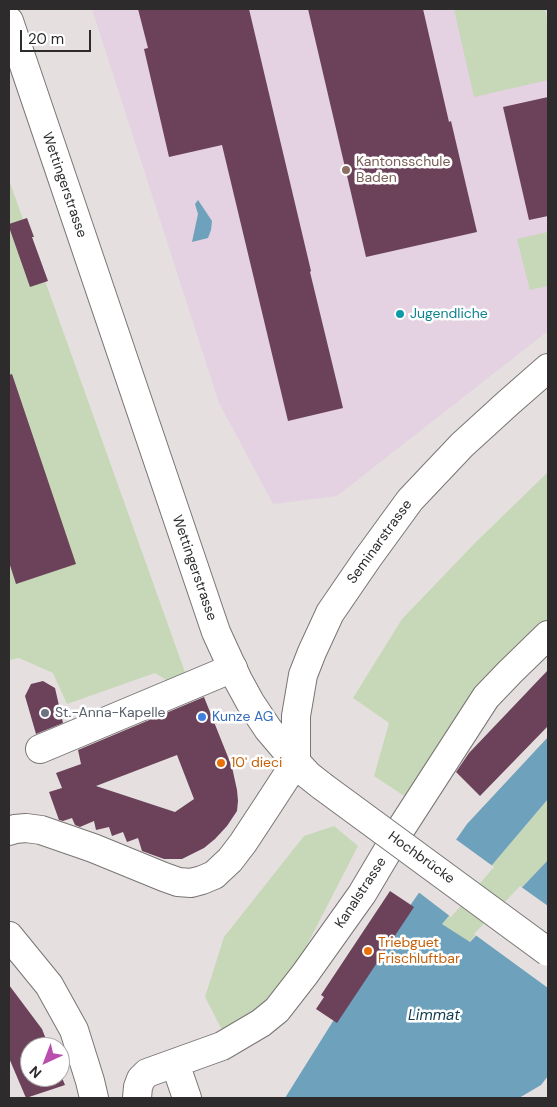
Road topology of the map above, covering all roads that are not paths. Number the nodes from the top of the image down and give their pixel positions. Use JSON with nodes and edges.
{"nodes":[{"id":1,"x":9,"y":21,"type":"edge"},
{"id":2,"x":548,"y":368,"type":"edge"},
{"id":3,"x":548,"y":635,"type":"edge"},
{"id":4,"x":233,"y":668,"type":"junction"},
{"id":5,"x":40,"y":749,"type":"dead end"},
{"id":6,"x":296,"y":762,"type":"junction"},
{"id":7,"x":9,"y":831,"type":"edge"},
{"id":8,"x":9,"y":936,"type":"edge"},
{"id":9,"x":548,"y":952,"type":"edge"},
{"id":10,"x":175,"y":1063,"type":"junction"},
{"id":11,"x":94,"y":1098,"type":"edge"},
{"id":12,"x":137,"y":1098,"type":"edge"},
{"id":13,"x":187,"y":1098,"type":"edge"}],
"edges":[{"from":1,"to":4,"type":"main road","name":"Wettingerstrasse"},
{"from":2,"to":6,"type":"main road","name":"Seminarstrasse"},
{"from":3,"to":10,"type":"main road","name":"Kanalstrasse"},
{"from":4,"to":5,"type":"main road"},
{"from":4,"to":6,"type":"main road","name":"Wettingerstrasse"},
{"from":6,"to":7,"type":"main road"},
{"from":6,"to":9,"type":"main road","name":"Hochbrücke","bridge":true},
{"from":8,"to":11,"type":"main road"},
{"from":10,"to":12,"type":"main road","name":"Kanalstrasse"},
{"from":10,"to":13,"type":"main road"}]}
